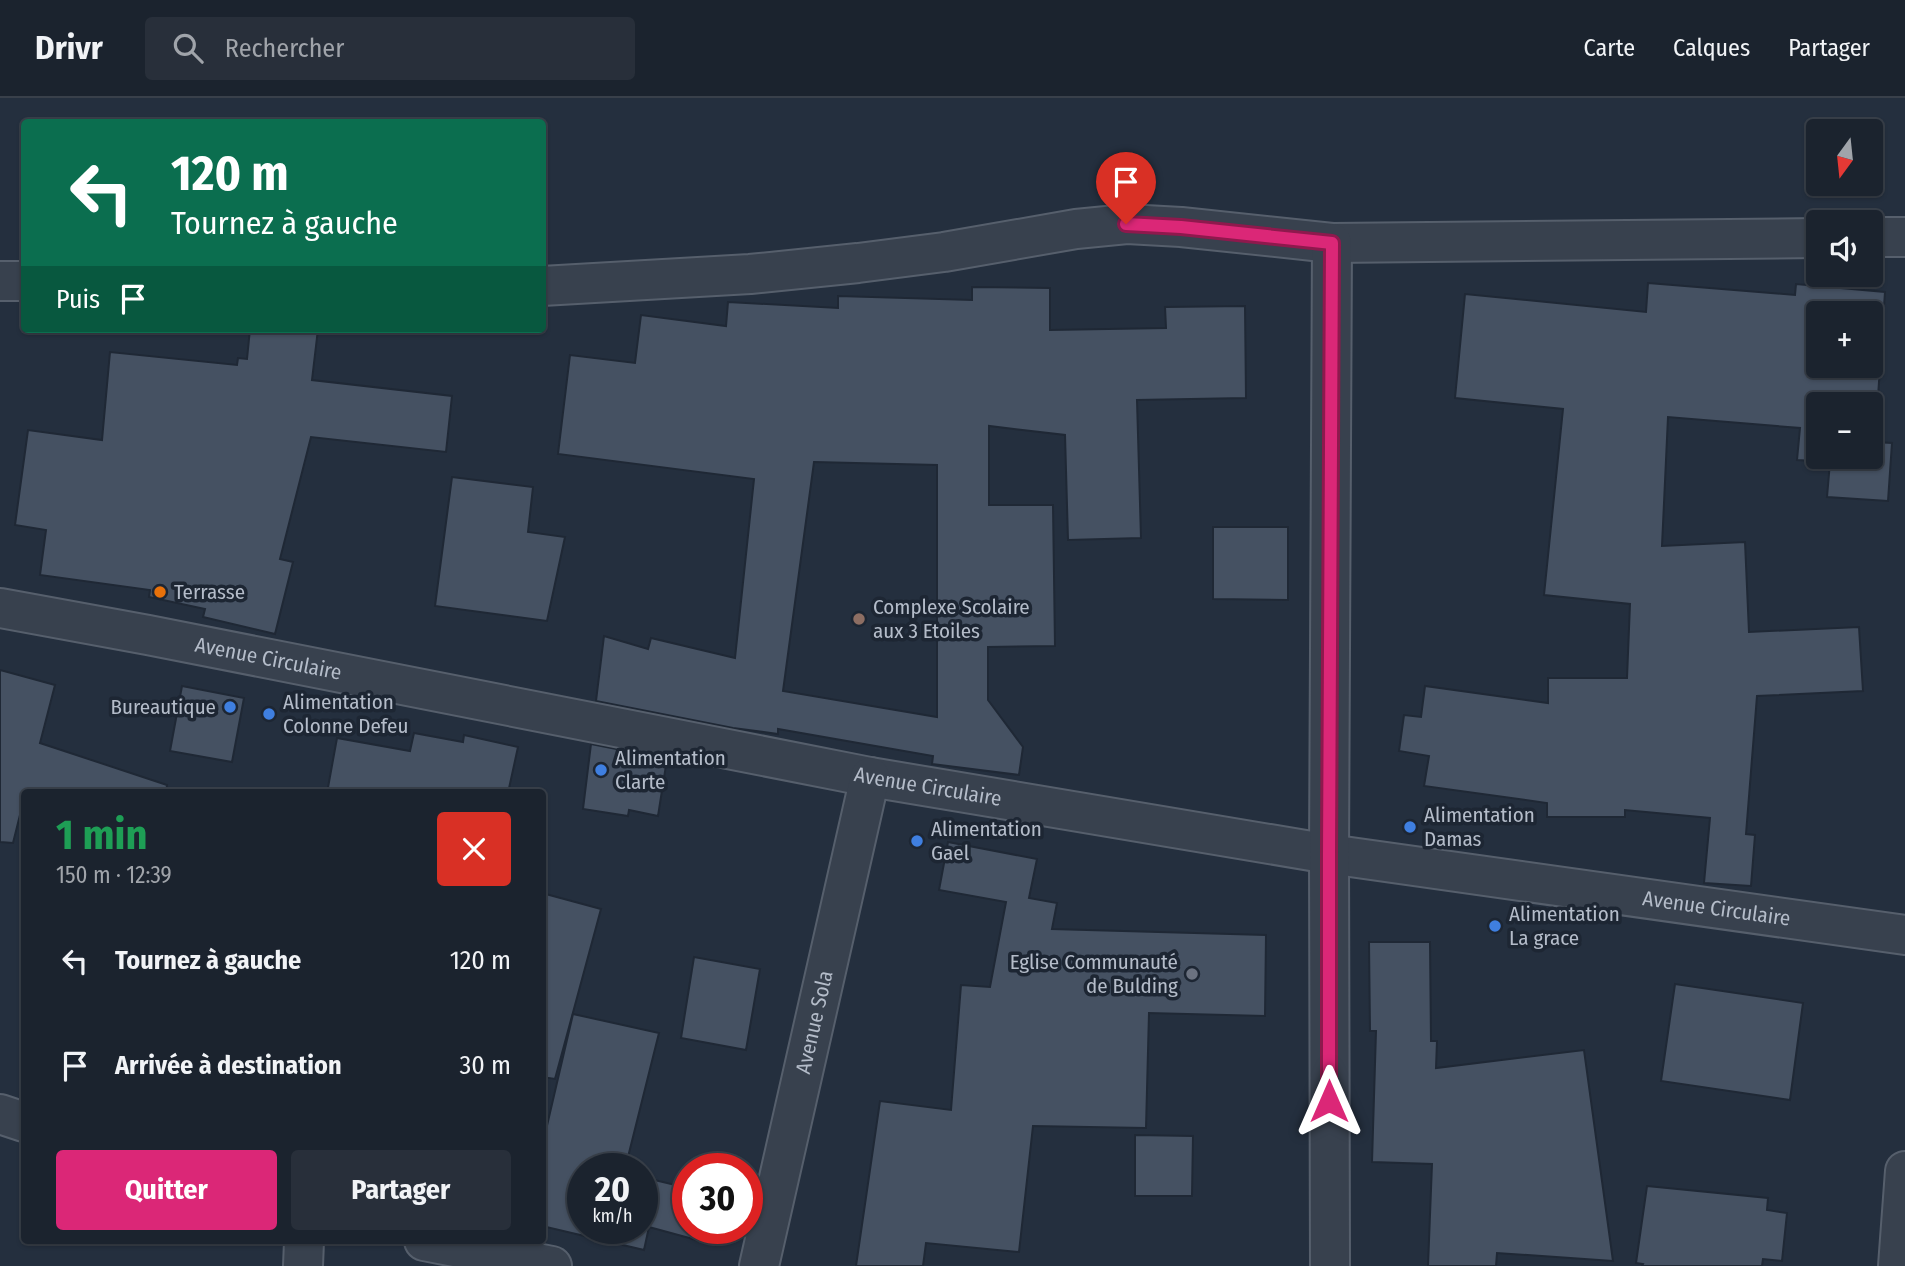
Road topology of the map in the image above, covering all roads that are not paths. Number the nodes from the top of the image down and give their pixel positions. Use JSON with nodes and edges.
{"nodes":[{"id":1,"x":1883,"y":237,"type":"edge"},
{"id":2,"x":1905,"y":237,"type":"edge"},
{"id":3,"x":1806,"y":238,"type":"edge"},
{"id":4,"x":1332,"y":243,"type":"junction"},
{"id":5,"x":0,"y":281,"type":"edge"},
{"id":6,"x":21,"y":281,"type":"edge"},
{"id":7,"x":546,"y":286,"type":"edge"},
{"id":8,"x":0,"y":608,"type":"edge"},
{"id":9,"x":870,"y":777,"type":"junction"},
{"id":10,"x":1329,"y":854,"type":"junction"},
{"id":11,"x":1905,"y":935,"type":"edge"},
{"id":12,"x":0,"y":1114,"type":"edge"},
{"id":13,"x":21,"y":1121,"type":"edge"},
{"id":14,"x":1905,"y":1171,"type":"edge"},
{"id":15,"x":304,"y":1244,"type":"edge"},
{"id":16,"x":439,"y":1244,"type":"edge"},
{"id":17,"x":303,"y":1266,"type":"edge"},
{"id":18,"x":552,"y":1266,"type":"edge"},
{"id":19,"x":759,"y":1266,"type":"edge"},
{"id":20,"x":1330,"y":1266,"type":"edge"},
{"id":21,"x":1898,"y":1266,"type":"edge"}],
"edges":[{"from":1,"to":2,"type":"street"},
{"from":3,"to":4,"type":"street"},
{"from":4,"to":7,"type":"street"},
{"from":4,"to":10,"type":"street"},
{"from":5,"to":6,"type":"street"},
{"from":8,"to":9,"type":"street","name":"Avenue Circulaire"},
{"from":9,"to":10,"type":"street","name":"Avenue Circulaire"},
{"from":9,"to":19,"type":"street","name":"Avenue Sola"},
{"from":10,"to":11,"type":"street","name":"Avenue Circulaire"},
{"from":10,"to":20,"type":"street"},
{"from":12,"to":13,"type":"street"},
{"from":14,"to":21,"type":"street"},
{"from":15,"to":17,"type":"street"},
{"from":16,"to":18,"type":"street"}]}
